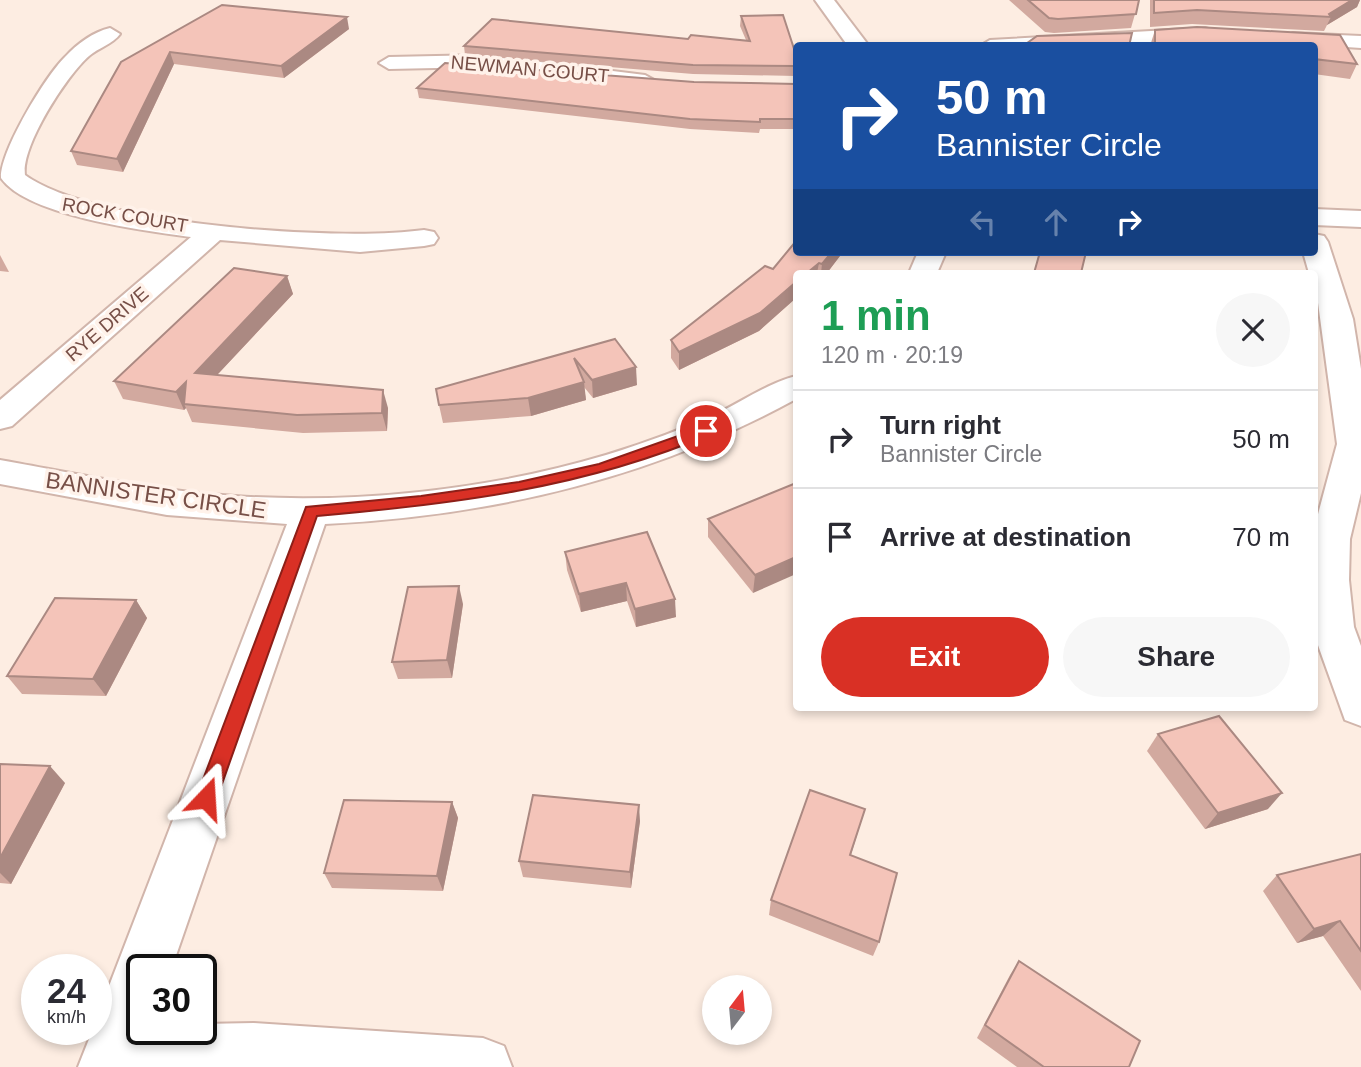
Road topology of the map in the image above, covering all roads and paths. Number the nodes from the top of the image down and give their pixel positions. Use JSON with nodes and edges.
{"nodes":[{"id":1,"x":824,"y":0,"type":"edge"},
{"id":2,"x":110,"y":34,"type":"dead end"},
{"id":3,"x":1230,"y":35,"type":"edge"},
{"id":4,"x":1268,"y":37,"type":"edge"},
{"id":5,"x":856,"y":42,"type":"edge"},
{"id":6,"x":1047,"y":42,"type":"edge"},
{"id":7,"x":1361,"y":42,"type":"edge"},
{"id":8,"x":389,"y":63,"type":"dead end"},
{"id":9,"x":664,"y":83,"type":"edge"},
{"id":10,"x":1318,"y":216,"type":"edge"},
{"id":11,"x":1361,"y":219,"type":"edge"},
{"id":12,"x":214,"y":231,"type":"junction"},
{"id":13,"x":424,"y":238,"type":"dead end"},
{"id":14,"x":1318,"y":255,"type":"edge"},
{"id":15,"x":793,"y":388,"type":"edge"},
{"id":16,"x":0,"y":418,"type":"edge"},
{"id":17,"x":1358,"y":445,"type":"edge"},
{"id":18,"x":0,"y":472,"type":"edge"},
{"id":19,"x":311,"y":511,"type":"junction"},
{"id":20,"x":1361,"y":707,"type":"edge"},
{"id":21,"x":150,"y":954,"type":"edge"},
{"id":22,"x":126,"y":1017,"type":"edge"},
{"id":23,"x":110,"y":1060,"type":"edge"},
{"id":24,"x":484,"y":1067,"type":"edge"}],
"edges":[{"from":1,"to":5,"type":"street"},
{"from":2,"to":12,"type":"street","name":"ROCK COURT"},
{"from":3,"to":6,"type":"street"},
{"from":4,"to":7,"type":"street"},
{"from":8,"to":9,"type":"street","name":"NEWMAN COURT"},
{"from":10,"to":11,"type":"street"},
{"from":12,"to":13,"type":"street","name":"ROCK COURT"},
{"from":12,"to":16,"type":"street","name":"RYE DRIVE"},
{"from":14,"to":17,"type":"street"},
{"from":15,"to":19,"type":"street","name":"BANNISTER CIRCLE"},
{"from":17,"to":20,"type":"street"},
{"from":18,"to":19,"type":"street","name":"BANNISTER CIRCLE"},
{"from":19,"to":21,"type":"street"},
{"from":22,"to":23,"type":"street"},
{"from":23,"to":24,"type":"street"}]}
